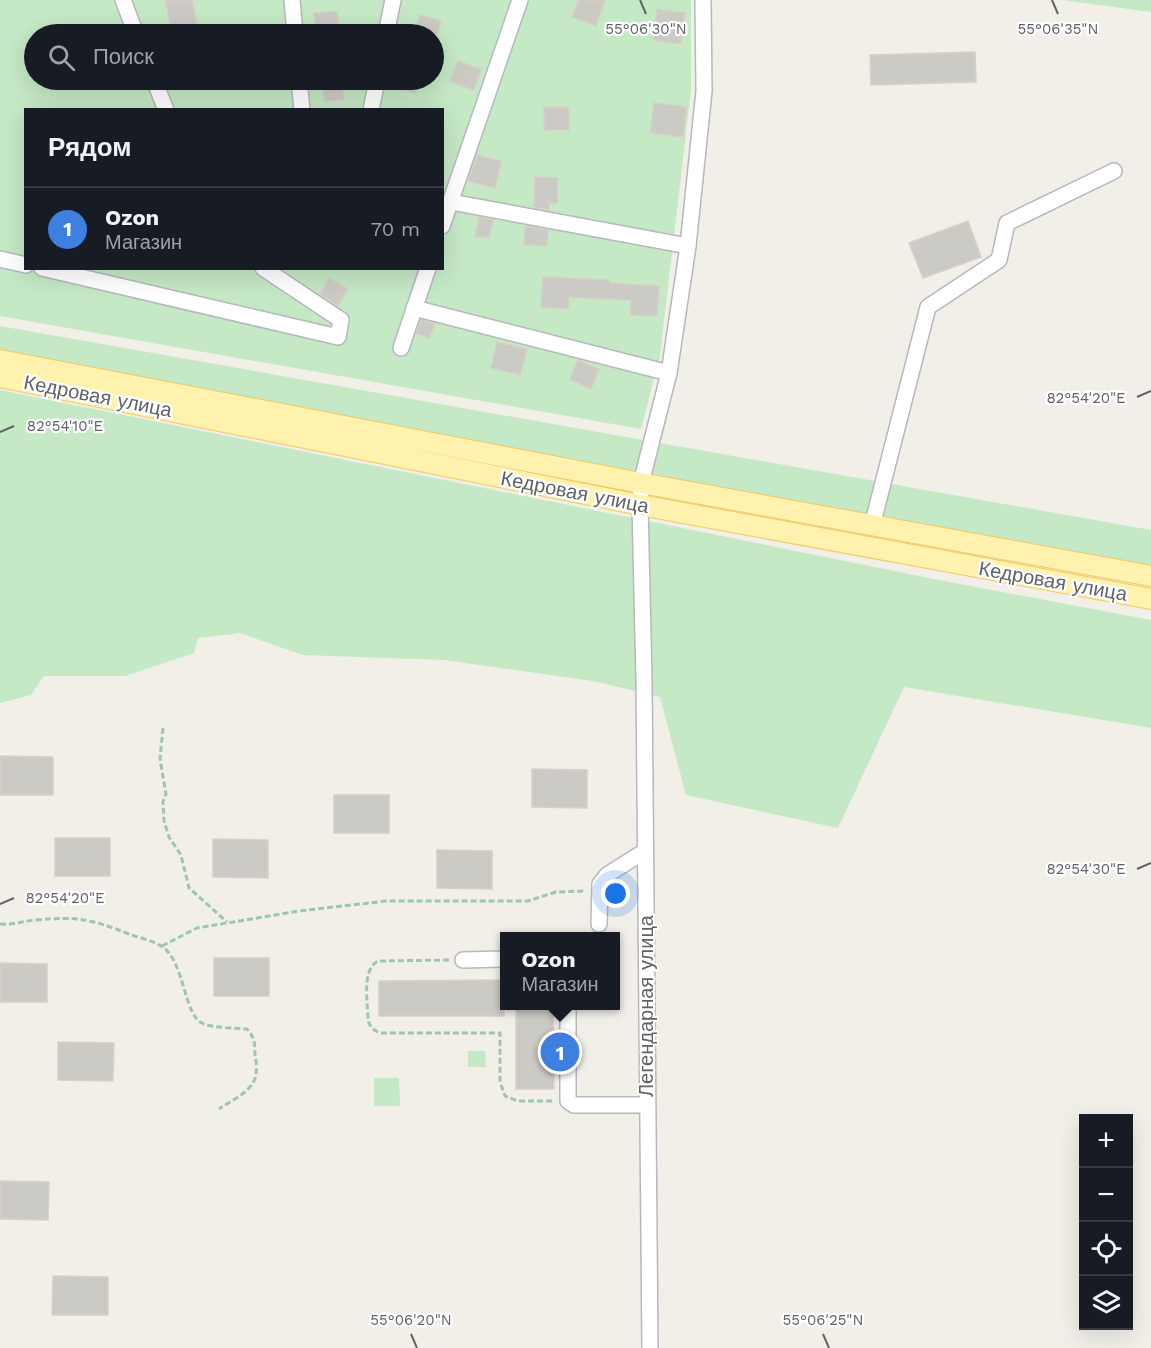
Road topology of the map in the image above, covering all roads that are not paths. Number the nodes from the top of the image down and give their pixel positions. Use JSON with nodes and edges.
{"nodes":[{"id":1,"x":123,"y":0,"type":"edge"},
{"id":2,"x":292,"y":0,"type":"edge"},
{"id":3,"x":393,"y":0,"type":"edge"},
{"id":4,"x":520,"y":0,"type":"edge"},
{"id":5,"x":704,"y":0,"type":"edge"},
{"id":6,"x":132,"y":24,"type":"edge"},
{"id":7,"x":294,"y":24,"type":"edge"},
{"id":8,"x":388,"y":24,"type":"edge"},
{"id":9,"x":158,"y":90,"type":"edge"},
{"id":10,"x":300,"y":90,"type":"edge"},
{"id":11,"x":375,"y":90,"type":"edge"},
{"id":12,"x":165,"y":108,"type":"edge"},
{"id":13,"x":302,"y":108,"type":"edge"},
{"id":14,"x":371,"y":108,"type":"edge"},
{"id":15,"x":1114,"y":171,"type":"dead end"},
{"id":16,"x":451,"y":202,"type":"junction"},
{"id":17,"x":444,"y":221,"type":"edge"},
{"id":18,"x":688,"y":246,"type":"junction"},
{"id":19,"x":0,"y":259,"type":"edge"},
{"id":20,"x":24,"y":265,"type":"edge"},
{"id":21,"x":51,"y":270,"type":"edge"},
{"id":22,"x":266,"y":270,"type":"edge"},
{"id":23,"x":427,"y":270,"type":"edge"},
{"id":24,"x":414,"y":308,"type":"junction"},
{"id":25,"x":401,"y":348,"type":"dead end"},
{"id":26,"x":0,"y":360,"type":"edge"},
{"id":27,"x":669,"y":373,"type":"junction"},
{"id":28,"x":0,"y":377,"type":"edge"},
{"id":29,"x":640,"y":483,"type":"junction"},
{"id":30,"x":640,"y":505,"type":"junction"},
{"id":31,"x":872,"y":526,"type":"junction"},
{"id":32,"x":1151,"y":576,"type":"edge"},
{"id":33,"x":1151,"y":598,"type":"edge"},
{"id":34,"x":645,"y":851,"type":"junction"},
{"id":35,"x":599,"y":924,"type":"dead end"},
{"id":36,"x":500,"y":959,"type":"edge"},
{"id":37,"x":463,"y":960,"type":"road end"},
{"id":38,"x":568,"y":1010,"type":"edge"},
{"id":39,"x":647,"y":1105,"type":"junction"},
{"id":40,"x":650,"y":1348,"type":"edge"}],
"edges":[{"from":1,"to":6,"type":"street"},
{"from":2,"to":7,"type":"street"},
{"from":3,"to":8,"type":"street"},
{"from":4,"to":16,"type":"street"},
{"from":5,"to":18,"type":"street","name":"Легендарная улица"},
{"from":9,"to":12,"type":"street"},
{"from":10,"to":13,"type":"street"},
{"from":11,"to":14,"type":"street"},
{"from":15,"to":31,"type":"street"},
{"from":16,"to":17,"type":"street"},
{"from":16,"to":18,"type":"street"},
{"from":18,"to":27,"type":"street","name":"Легендарная улица"},
{"from":19,"to":20,"type":"street"},
{"from":21,"to":22,"type":"street"},
{"from":23,"to":24,"type":"street"},
{"from":24,"to":25,"type":"street"},
{"from":24,"to":27,"type":"street"},
{"from":26,"to":29,"type":"main road","name":"Кедровая улица"},
{"from":27,"to":29,"type":"street","name":"Легендарная улица"},
{"from":28,"to":30,"type":"main road","name":"Кедровая улица"},
{"from":29,"to":30,"type":"street","name":"Легендарная улица"},
{"from":29,"to":31,"type":"main road","name":"Кедровая улица"},
{"from":30,"to":33,"type":"main road","name":"Кедровая улица"},
{"from":30,"to":34,"type":"street","name":"Легендарная улица"},
{"from":31,"to":32,"type":"main road","name":"Кедровая улица"},
{"from":34,"to":35,"type":"street"},
{"from":34,"to":39,"type":"street","name":"Легендарная улица"},
{"from":36,"to":37,"type":"street"},
{"from":38,"to":39,"type":"street"},
{"from":39,"to":40,"type":"street","name":"Легендарная улица"}]}
